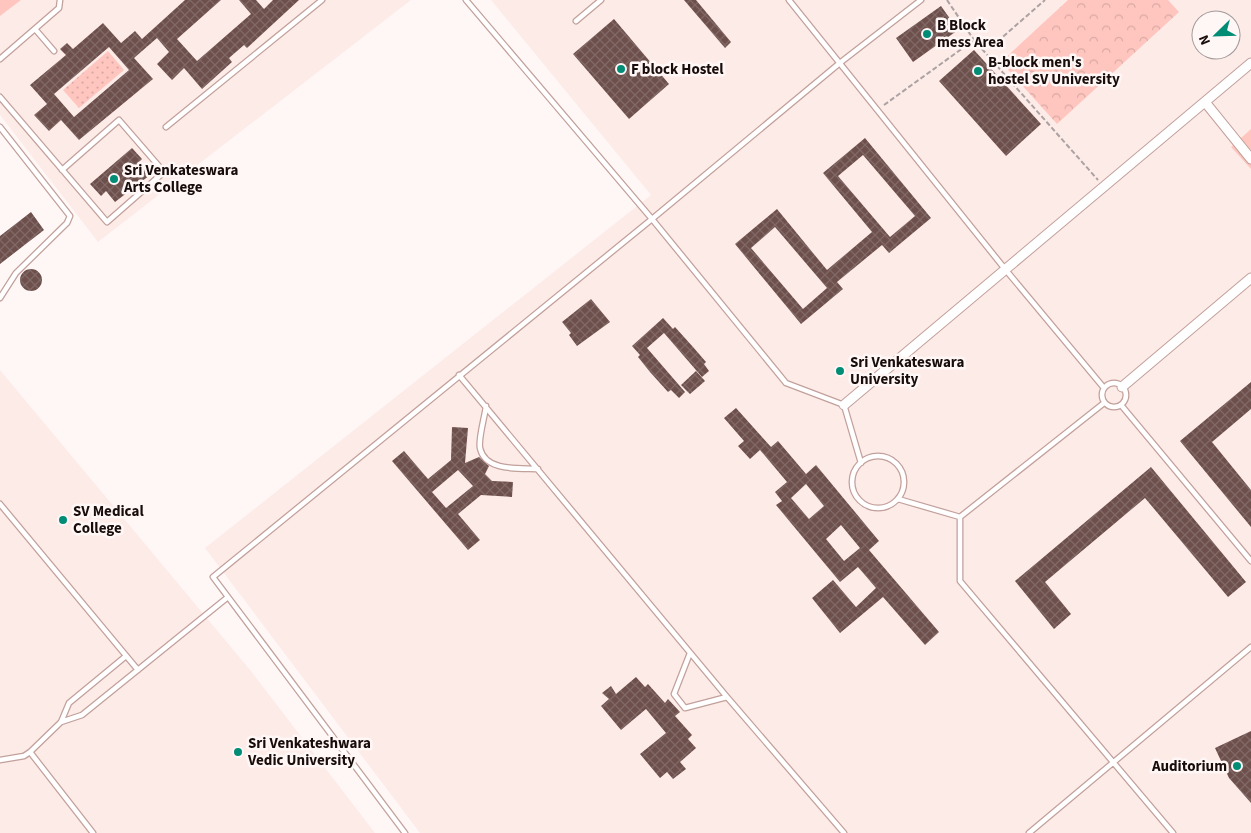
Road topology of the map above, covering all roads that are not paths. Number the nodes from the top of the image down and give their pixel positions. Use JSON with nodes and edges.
{"nodes":[{"id":1,"x":60,"y":0,"type":"edge"},
{"id":2,"x":322,"y":0,"type":"edge"},
{"id":3,"x":466,"y":0,"type":"edge"},
{"id":4,"x":601,"y":0,"type":"edge"},
{"id":5,"x":789,"y":0,"type":"edge"},
{"id":6,"x":921,"y":0,"type":"edge"},
{"id":7,"x":576,"y":22,"type":"dead end"},
{"id":8,"x":35,"y":29,"type":"junction"},
{"id":9,"x":54,"y":51,"type":"dead end"},
{"id":10,"x":0,"y":59,"type":"edge"},
{"id":11,"x":840,"y":62,"type":"junction"},
{"id":12,"x":1251,"y":63,"type":"edge"},
{"id":13,"x":0,"y":97,"type":"edge"},
{"id":14,"x":1205,"y":102,"type":"junction"},
{"id":15,"x":0,"y":127,"type":"edge"},
{"id":16,"x":166,"y":127,"type":"dead end"},
{"id":17,"x":1251,"y":159,"type":"edge"},
{"id":18,"x":62,"y":170,"type":"junction"},
{"id":19,"x":652,"y":219,"type":"junction"},
{"id":20,"x":1005,"y":269,"type":"junction"},
{"id":21,"x":1251,"y":278,"type":"edge"},
{"id":22,"x":0,"y":298,"type":"edge"},
{"id":23,"x":459,"y":375,"type":"junction"},
{"id":24,"x":1122,"y":387,"type":"junction"},
{"id":25,"x":1104,"y":388,"type":"junction"},
{"id":26,"x":1104,"y":403,"type":"junction"},
{"id":27,"x":844,"y":405,"type":"junction"},
{"id":28,"x":1121,"y":405,"type":"junction"},
{"id":29,"x":486,"y":406,"type":"junction"},
{"id":30,"x":861,"y":463,"type":"junction"},
{"id":31,"x":538,"y":469,"type":"junction"},
{"id":32,"x":898,"y":499,"type":"junction"},
{"id":33,"x":0,"y":504,"type":"edge"},
{"id":34,"x":960,"y":518,"type":"junction"},
{"id":35,"x":1251,"y":561,"type":"edge"},
{"id":36,"x":228,"y":597,"type":"junction"},
{"id":37,"x":1251,"y":647,"type":"edge"},
{"id":38,"x":690,"y":653,"type":"junction"},
{"id":39,"x":126,"y":656,"type":"junction"},
{"id":40,"x":138,"y":670,"type":"junction"},
{"id":41,"x":727,"y":698,"type":"junction"},
{"id":42,"x":60,"y":722,"type":"junction"},
{"id":43,"x":30,"y":752,"type":"junction"},
{"id":44,"x":0,"y":760,"type":"edge"},
{"id":45,"x":1112,"y":762,"type":"junction"},
{"id":46,"x":93,"y":833,"type":"edge"},
{"id":47,"x":405,"y":833,"type":"edge"},
{"id":48,"x":844,"y":833,"type":"edge"},
{"id":49,"x":1029,"y":833,"type":"edge"},
{"id":50,"x":1173,"y":833,"type":"edge"}],
"edges":[{"from":1,"to":8,"type":"lane"},
{"from":2,"to":16,"type":"lane"},
{"from":3,"to":19,"type":"lane"},
{"from":4,"to":7,"type":"lane"},
{"from":5,"to":11,"type":"lane"},
{"from":6,"to":11,"type":"lane"},
{"from":8,"to":9,"type":"lane"},
{"from":8,"to":10,"type":"lane"},
{"from":11,"to":19,"type":"lane"},
{"from":11,"to":20,"type":"lane"},
{"from":12,"to":14,"type":"street"},
{"from":13,"to":18,"type":"lane"},
{"from":14,"to":17,"type":"street"},
{"from":14,"to":20,"type":"street"},
{"from":15,"to":22,"type":"lane"},
{"from":18,"to":18,"type":"lane"},
{"from":19,"to":23,"type":"lane"},
{"from":19,"to":27,"type":"lane"},
{"from":20,"to":25,"type":"lane"},
{"from":20,"to":27,"type":"street"},
{"from":21,"to":24,"type":"street"},
{"from":23,"to":29,"type":"lane"},
{"from":23,"to":36,"type":"lane"},
{"from":24,"to":25,"type":"lane"},
{"from":24,"to":28,"type":"lane"},
{"from":25,"to":26,"type":"lane"},
{"from":26,"to":28,"type":"lane"},
{"from":26,"to":34,"type":"lane"},
{"from":27,"to":30,"type":"lane"},
{"from":28,"to":35,"type":"lane"},
{"from":29,"to":31,"type":"lane"},
{"from":29,"to":31,"type":"lane"},
{"from":30,"to":32,"type":"lane"},
{"from":30,"to":32,"type":"lane"},
{"from":31,"to":38,"type":"lane"},
{"from":32,"to":34,"type":"lane"},
{"from":33,"to":39,"type":"lane"},
{"from":34,"to":45,"type":"lane"},
{"from":36,"to":40,"type":"lane"},
{"from":36,"to":47,"type":"lane"},
{"from":37,"to":45,"type":"lane"},
{"from":38,"to":41,"type":"lane"},
{"from":38,"to":41,"type":"lane"},
{"from":39,"to":40,"type":"lane"},
{"from":39,"to":42,"type":"lane"},
{"from":40,"to":42,"type":"lane"},
{"from":41,"to":48,"type":"lane"},
{"from":42,"to":43,"type":"lane"},
{"from":43,"to":44,"type":"lane"},
{"from":43,"to":46,"type":"lane"},
{"from":45,"to":49,"type":"lane"},
{"from":45,"to":50,"type":"lane"}]}
